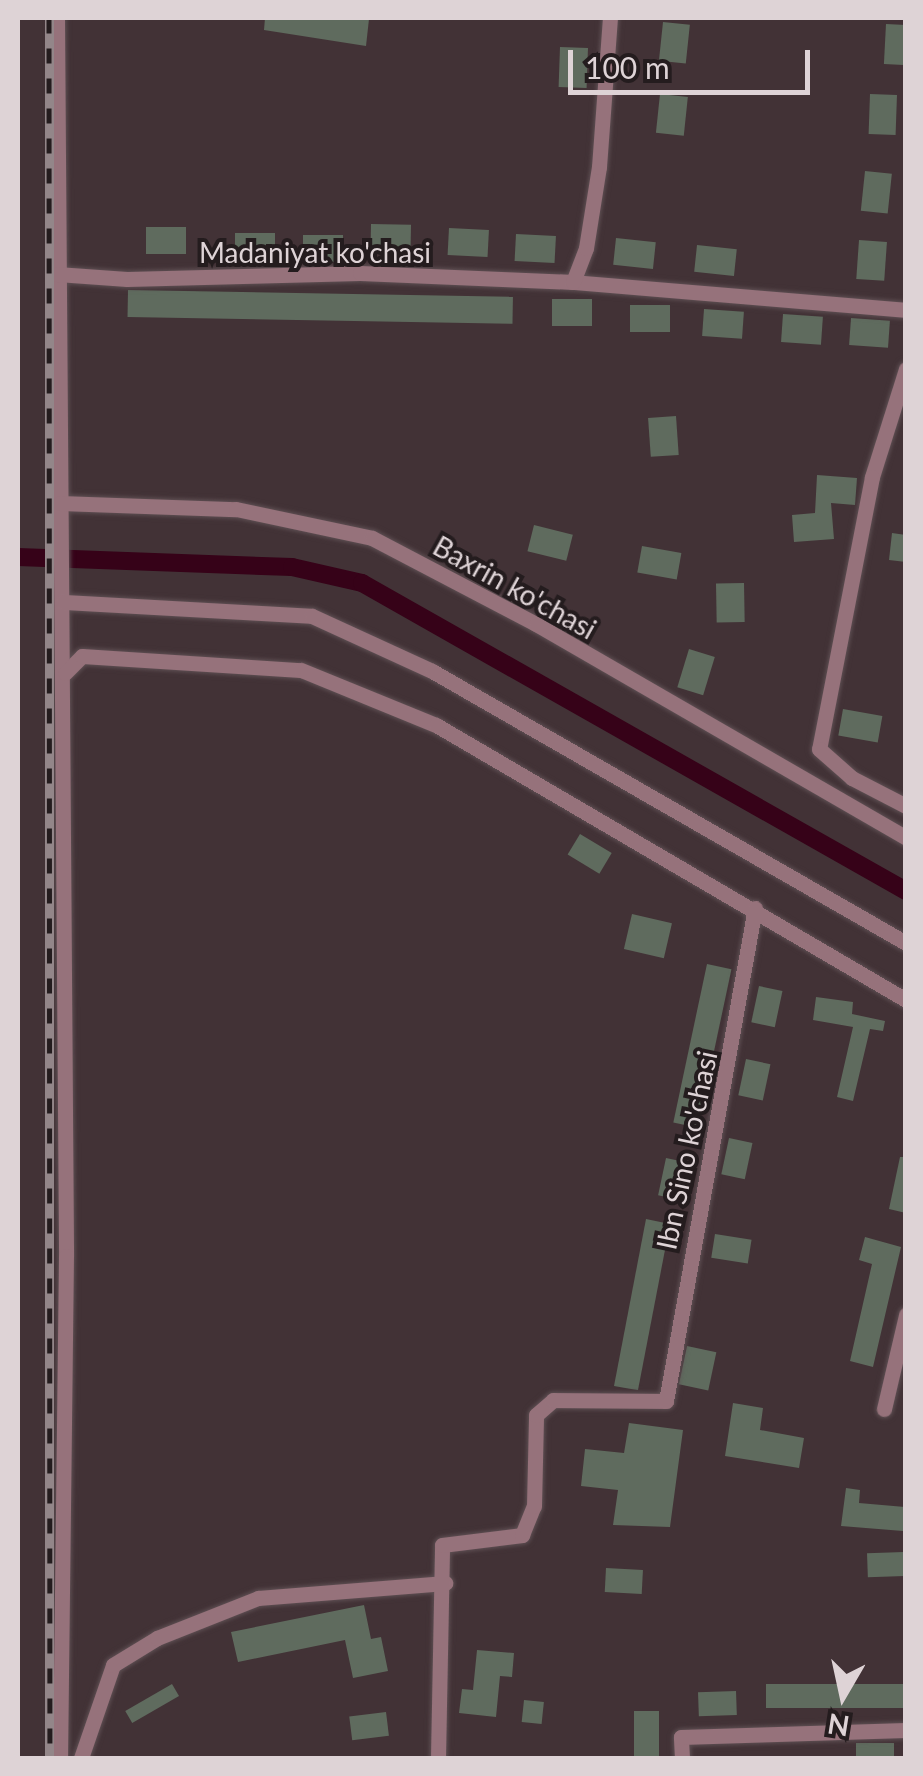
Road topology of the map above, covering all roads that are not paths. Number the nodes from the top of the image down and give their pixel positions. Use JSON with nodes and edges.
{"nodes":[{"id":1,"x":56,"y":18,"type":"edge"},
{"id":2,"x":610,"y":18,"type":"edge"},
{"id":3,"x":57,"y":274,"type":"junction"},
{"id":4,"x":573,"y":282,"type":"junction"},
{"id":5,"x":906,"y":310,"type":"edge"},
{"id":6,"x":906,"y":370,"type":"edge"},
{"id":7,"x":60,"y":503,"type":"junction"},
{"id":8,"x":63,"y":602,"type":"junction"},
{"id":9,"x":65,"y":672,"type":"junction"},
{"id":10,"x":906,"y":806,"type":"edge"},
{"id":11,"x":906,"y":838,"type":"edge"},
{"id":12,"x":755,"y":908,"type":"junction"},
{"id":13,"x":906,"y":943,"type":"edge"},
{"id":14,"x":906,"y":1000,"type":"edge"},
{"id":15,"x":906,"y":1314,"type":"edge"},
{"id":16,"x":884,"y":1409,"type":"dead end"},
{"id":17,"x":446,"y":1583,"type":"junction"},
{"id":18,"x":906,"y":1730,"type":"edge"},
{"id":19,"x":60,"y":1758,"type":"edge"},
{"id":20,"x":80,"y":1758,"type":"edge"},
{"id":21,"x":438,"y":1758,"type":"edge"},
{"id":22,"x":682,"y":1758,"type":"edge"}],
"edges":[{"from":1,"to":3,"type":"street"},
{"from":2,"to":4,"type":"street"},
{"from":3,"to":4,"type":"street","name":"Madaniyat ko'chasi"},
{"from":3,"to":7,"type":"street"},
{"from":4,"to":5,"type":"street","name":"Madaniyat ko'chasi"},
{"from":6,"to":10,"type":"street"},
{"from":7,"to":8,"type":"street"},
{"from":7,"to":11,"type":"street","name":"Baxrin ko'chasi"},
{"from":8,"to":9,"type":"street"},
{"from":8,"to":13,"type":"street"},
{"from":9,"to":12,"type":"street"},
{"from":9,"to":19,"type":"street"},
{"from":12,"to":14,"type":"street"},
{"from":12,"to":17,"type":"street","name":"Ibn Sino ko'chasi"},
{"from":15,"to":16,"type":"street"},
{"from":17,"to":20,"type":"street"},
{"from":17,"to":21,"type":"street"},
{"from":18,"to":22,"type":"street"}]}
